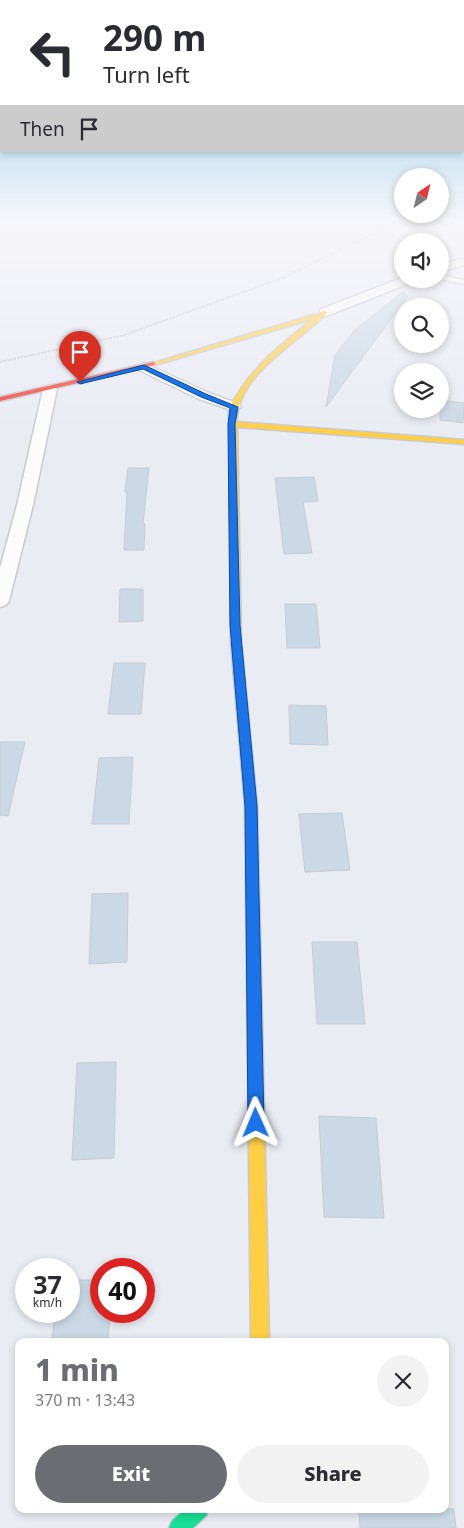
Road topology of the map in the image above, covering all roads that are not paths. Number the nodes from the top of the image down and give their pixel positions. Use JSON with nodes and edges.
{"nodes":[{"id":1,"x":382,"y":290,"type":"edge"},
{"id":2,"x":325,"y":312,"type":"junction"},
{"id":3,"x":144,"y":367,"type":"junction"},
{"id":4,"x":50,"y":389,"type":"junction"},
{"id":5,"x":0,"y":399,"type":"edge"},
{"id":6,"x":234,"y":407,"type":"junction"},
{"id":7,"x":232,"y":424,"type":"junction"},
{"id":8,"x":464,"y":442,"type":"edge"},
{"id":9,"x":0,"y":601,"type":"edge"},
{"id":10,"x":260,"y":1338,"type":"edge"},
{"id":11,"x":195,"y":1513,"type":"edge"},
{"id":12,"x":183,"y":1527,"type":"edge"}],
"edges":[{"from":1,"to":2,"type":"street"},
{"from":2,"to":3,"type":"street"},
{"from":2,"to":6,"type":"street"},
{"from":3,"to":4,"type":"street"},
{"from":3,"to":6,"type":"street"},
{"from":4,"to":5,"type":"street"},
{"from":4,"to":9,"type":"street"},
{"from":6,"to":7,"type":"street"},
{"from":7,"to":8,"type":"street"},
{"from":7,"to":10,"type":"street"},
{"from":11,"to":12,"type":"street"}]}
